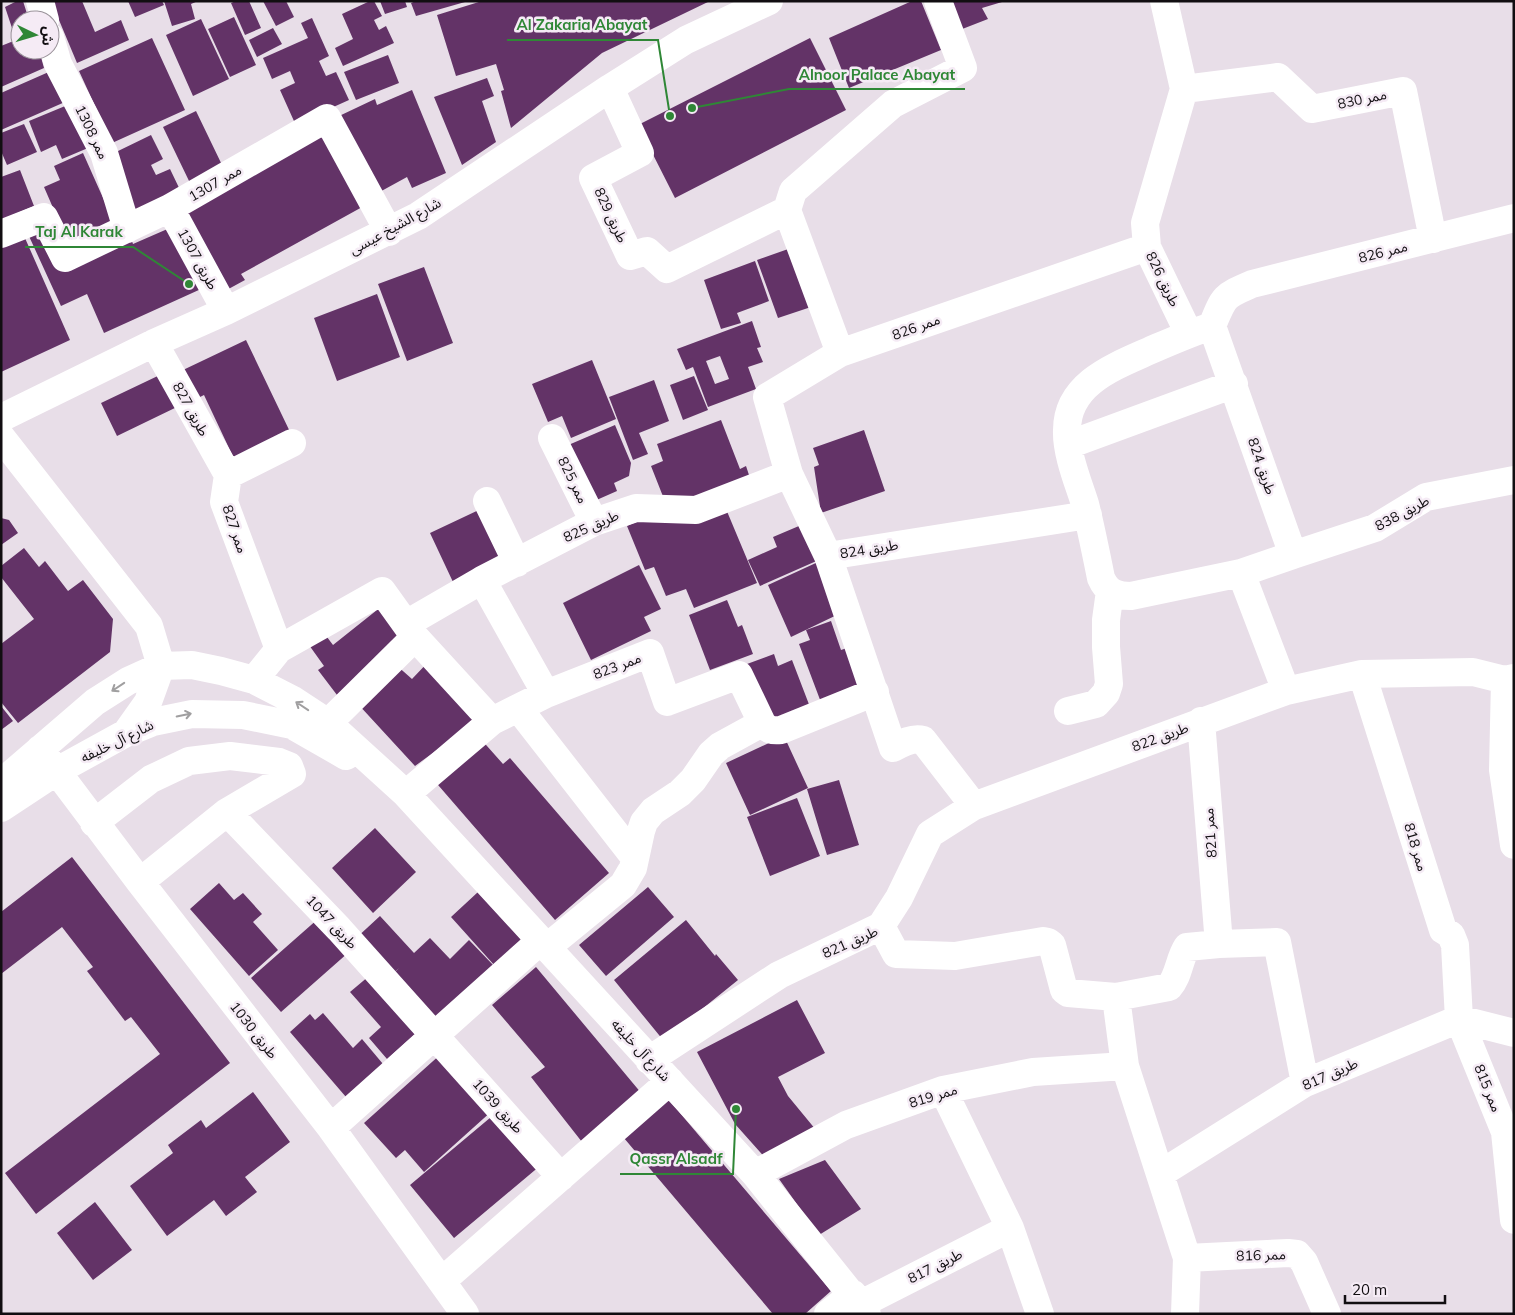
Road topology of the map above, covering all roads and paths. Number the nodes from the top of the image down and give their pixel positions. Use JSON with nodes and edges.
{"nodes":[{"id":1,"x":770,"y":1,"type":"edge"},
{"id":2,"x":938,"y":1,"type":"edge"},
{"id":3,"x":1164,"y":1,"type":"edge"},
{"id":4,"x":57,"y":60,"type":"edge"},
{"id":5,"x":610,"y":88,"type":"junction"},
{"id":6,"x":1184,"y":89,"type":"junction"},
{"id":7,"x":170,"y":208,"type":"junction"},
{"id":8,"x":787,"y":210,"type":"junction"},
{"id":9,"x":1514,"y":218,"type":"edge"},
{"id":10,"x":127,"y":229,"type":"junction"},
{"id":11,"x":389,"y":232,"type":"junction"},
{"id":12,"x":1,"y":234,"type":"edge"},
{"id":13,"x":1146,"y":235,"type":"junction"},
{"id":14,"x":1433,"y":239,"type":"junction"},
{"id":15,"x":226,"y":311,"type":"junction"},
{"id":16,"x":1200,"y":330,"type":"junction"},
{"id":17,"x":154,"y":343,"type":"junction"},
{"id":18,"x":840,"y":354,"type":"junction"},
{"id":19,"x":1234,"y":384,"type":"junction"},
{"id":20,"x":1,"y":418,"type":"edge"},
{"id":21,"x":1,"y":437,"type":"edge"},
{"id":22,"x":552,"y":438,"type":"dead end"},
{"id":23,"x":292,"y":443,"type":"dead end"},
{"id":24,"x":1068,"y":445,"type":"junction"},
{"id":25,"x":789,"y":474,"type":"junction"},
{"id":26,"x":228,"y":475,"type":"junction"},
{"id":27,"x":1514,"y":480,"type":"edge"},
{"id":28,"x":487,"y":501,"type":"dead end"},
{"id":29,"x":1088,"y":515,"type":"junction"},
{"id":30,"x":594,"y":522,"type":"junction"},
{"id":31,"x":1293,"y":555,"type":"junction"},
{"id":32,"x":828,"y":556,"type":"junction"},
{"id":33,"x":517,"y":563,"type":"junction"},
{"id":34,"x":1240,"y":573,"type":"junction"},
{"id":35,"x":482,"y":580,"type":"junction"},
{"id":36,"x":1110,"y":592,"type":"junction"},
{"id":37,"x":410,"y":630,"type":"junction"},
{"id":38,"x":279,"y":649,"type":"junction"},
{"id":39,"x":161,"y":666,"type":"junction"},
{"id":40,"x":1362,"y":674,"type":"junction"},
{"id":41,"x":1510,"y":679,"type":"edge"},
{"id":42,"x":254,"y":680,"type":"junction"},
{"id":43,"x":874,"y":692,"type":"junction"},
{"id":44,"x":1286,"y":692,"type":"junction"},
{"id":45,"x":546,"y":694,"type":"junction"},
{"id":46,"x":519,"y":709,"type":"junction"},
{"id":47,"x":1068,"y":711,"type":"dead end"},
{"id":48,"x":492,"y":721,"type":"junction"},
{"id":49,"x":1201,"y":721,"type":"junction"},
{"id":50,"x":328,"y":723,"type":"junction"},
{"id":51,"x":762,"y":723,"type":"junction"},
{"id":52,"x":126,"y":733,"type":"junction"},
{"id":53,"x":40,"y":749,"type":"junction"},
{"id":54,"x":56,"y":771,"type":"junction"},
{"id":55,"x":1,"y":783,"type":"edge"},
{"id":56,"x":406,"y":794,"type":"junction"},
{"id":57,"x":974,"y":806,"type":"junction"},
{"id":58,"x":1,"y":808,"type":"edge"},
{"id":59,"x":226,"y":812,"type":"junction"},
{"id":60,"x":94,"y":823,"type":"junction"},
{"id":61,"x":1514,"y":845,"type":"edge"},
{"id":62,"x":635,"y":858,"type":"junction"},
{"id":63,"x":140,"y":882,"type":"junction"},
{"id":64,"x":881,"y":926,"type":"junction"},
{"id":65,"x":1219,"y":944,"type":"junction"},
{"id":66,"x":543,"y":945,"type":"junction"},
{"id":67,"x":1116,"y":997,"type":"junction"},
{"id":68,"x":1459,"y":1019,"type":"junction"},
{"id":69,"x":1514,"y":1033,"type":"edge"},
{"id":70,"x":434,"y":1034,"type":"junction"},
{"id":71,"x":649,"y":1060,"type":"junction"},
{"id":72,"x":1125,"y":1066,"type":"junction"},
{"id":73,"x":670,"y":1081,"type":"junction"},
{"id":74,"x":1305,"y":1083,"type":"junction"},
{"id":75,"x":944,"y":1090,"type":"junction"},
{"id":76,"x":331,"y":1128,"type":"junction"},
{"id":77,"x":1510,"y":1132,"type":"edge"},
{"id":78,"x":755,"y":1174,"type":"junction"},
{"id":79,"x":1160,"y":1174,"type":"junction"},
{"id":80,"x":561,"y":1177,"type":"junction"},
{"id":81,"x":1514,"y":1220,"type":"edge"},
{"id":82,"x":1010,"y":1228,"type":"junction"},
{"id":83,"x":1187,"y":1258,"type":"junction"},
{"id":84,"x":442,"y":1281,"type":"junction"},
{"id":85,"x":860,"y":1304,"type":"edge"},
{"id":86,"x":464,"y":1314,"type":"edge"},
{"id":87,"x":828,"y":1314,"type":"edge"},
{"id":88,"x":1040,"y":1314,"type":"edge"},
{"id":89,"x":1185,"y":1314,"type":"edge"},
{"id":90,"x":1327,"y":1314,"type":"edge"}],
"edges":[{"from":1,"to":5,"type":"street","name":"شارع الشيخ عيسى"},
{"from":2,"to":8,"type":"street"},
{"from":3,"to":6,"type":"street"},
{"from":4,"to":10,"type":"street","name":"ممر 1308"},
{"from":5,"to":8,"type":"street","name":"طريق 829"},
{"from":5,"to":11,"type":"street","name":"شارع الشيخ عيسى"},
{"from":6,"to":13,"type":"street"},
{"from":6,"to":14,"type":"street","name":"ممر 830"},
{"from":7,"to":10,"type":"street","name":"ممر 1307"},
{"from":7,"to":11,"type":"street","name":"ممر 1307"},
{"from":7,"to":15,"type":"street","name":"طريق 1307"},
{"from":8,"to":18,"type":"street"},
{"from":9,"to":14,"type":"street","name":"ممر 826"},
{"from":10,"to":12,"type":"street","name":"ممر 1307"},
{"from":11,"to":15,"type":"street","name":"شارع الشيخ عيسى"},
{"from":13,"to":16,"type":"street","name":"طريق 826"},
{"from":13,"to":18,"type":"street","name":"ممر 826"},
{"from":14,"to":16,"type":"street","name":"ممر 826"},
{"from":15,"to":17,"type":"street","name":"شارع الشيخ عيسى"},
{"from":16,"to":19,"type":"street","name":"طريق 824"},
{"from":16,"to":24,"type":"street"},
{"from":17,"to":20,"type":"street","name":"شارع الشيخ عيسى"},
{"from":17,"to":26,"type":"street","name":"طريق 827"},
{"from":18,"to":25,"type":"street","name":"ممر 826"},
{"from":19,"to":24,"type":"street"},
{"from":19,"to":31,"type":"street","name":"طريق 824"},
{"from":21,"to":39,"type":"street"},
{"from":22,"to":30,"type":"street","name":"ممر 825"},
{"from":23,"to":26,"type":"street"},
{"from":24,"to":29,"type":"street"},
{"from":25,"to":30,"type":"street","name":"طريق 825"},
{"from":25,"to":32,"type":"street","name":"طريق 824"},
{"from":26,"to":38,"type":"street","name":"ممر 827"},
{"from":27,"to":31,"type":"street","name":"طريق 838"},
{"from":28,"to":33,"type":"street"},
{"from":29,"to":32,"type":"street","name":"طريق 824"},
{"from":29,"to":36,"type":"street"},
{"from":30,"to":33,"type":"street","name":"طريق 825"},
{"from":31,"to":34,"type":"street"},
{"from":32,"to":43,"type":"street","name":"طريق 824"},
{"from":33,"to":35,"type":"street","name":"طريق 825"},
{"from":34,"to":36,"type":"street"},
{"from":34,"to":44,"type":"street"},
{"from":35,"to":37,"type":"street","name":"طريق 825"},
{"from":35,"to":45,"type":"street"},
{"from":36,"to":47,"type":"street"},
{"from":37,"to":38,"type":"street"},
{"from":37,"to":48,"type":"street"},
{"from":37,"to":50,"type":"street","name":"طريق 825"},
{"from":38,"to":42,"type":"street"},
{"from":39,"to":42,"type":"street","name":"شارع آل خليفه"},
{"from":39,"to":52,"type":"street"},
{"from":39,"to":53,"type":"street","name":"شارع آل خليفه","one_way":true},
{"from":40,"to":41,"type":"street","name":"طريق 822"},
{"from":40,"to":44,"type":"street","name":"طريق 822"},
{"from":40,"to":68,"type":"street","name":"ممر 818"},
{"from":41,"to":61,"type":"street"},
{"from":50,"to":42,"type":"street","name":"شارع آل خليفه","one_way":true},
{"from":43,"to":51,"type":"street"},
{"from":43,"to":57,"type":"street","name":"طريق 824"},
{"from":44,"to":49,"type":"street","name":"طريق 822"},
{"from":45,"to":46,"type":"street","name":"ممر 823"},
{"from":45,"to":51,"type":"street","name":"ممر 823"},
{"from":46,"to":48,"type":"street","name":"ممر 823"},
{"from":46,"to":62,"type":"street"},
{"from":48,"to":56,"type":"street","name":"ممر 823"},
{"from":49,"to":57,"type":"street","name":"طريق 822"},
{"from":49,"to":65,"type":"street","name":"ممر 821"},
{"from":50,"to":56,"type":"street","name":"شارع آل خليفه"},
{"from":51,"to":62,"type":"street"},
{"from":52,"to":54,"type":"street","name":"شارع آل خليفه"},
{"from":52,"to":56,"type":"street","name":"شارع آل خليفه","one_way":true},
{"from":53,"to":54,"type":"street","name":"طريق 1030"},
{"from":53,"to":55,"type":"street","name":"شارع آل خليفه"},
{"from":54,"to":58,"type":"street","name":"شارع آل خليفه"},
{"from":54,"to":60,"type":"street","name":"طريق 1030"},
{"from":56,"to":66,"type":"street","name":"شارع آل خليفه"},
{"from":57,"to":64,"type":"street","name":"طريق 822"},
{"from":59,"to":60,"type":"street"},
{"from":59,"to":63,"type":"street"},
{"from":59,"to":70,"type":"street","name":"طريق 1047"},
{"from":60,"to":63,"type":"street","name":"طريق 1030"},
{"from":62,"to":66,"type":"street"},
{"from":63,"to":76,"type":"street","name":"طريق 1030"},
{"from":64,"to":67,"type":"street","name":"طريق 821"},
{"from":64,"to":71,"type":"street","name":"طريق 821"},
{"from":65,"to":67,"type":"street"},
{"from":65,"to":74,"type":"street"},
{"from":66,"to":70,"type":"street"},
{"from":66,"to":71,"type":"street","name":"شارع آل خليفه"},
{"from":67,"to":72,"type":"street"},
{"from":68,"to":69,"type":"street"},
{"from":68,"to":74,"type":"street","name":"طريق 817"},
{"from":68,"to":77,"type":"street","name":"ممر 815"},
{"from":70,"to":76,"type":"street"},
{"from":70,"to":80,"type":"street","name":"طريق 1039"},
{"from":71,"to":73,"type":"street","name":"شارع آل خليفه"},
{"from":72,"to":75,"type":"street","name":"ممر 819"},
{"from":72,"to":79,"type":"street"},
{"from":73,"to":78,"type":"street","name":"شارع آل خليفه"},
{"from":73,"to":80,"type":"street"},
{"from":74,"to":79,"type":"street","name":"طريق 817"},
{"from":75,"to":78,"type":"street","name":"ممر 819"},
{"from":75,"to":82,"type":"street"},
{"from":76,"to":84,"type":"street","name":"طريق 1030"},
{"from":77,"to":81,"type":"street","name":"ممر 815"},
{"from":78,"to":85,"type":"street","name":"شارع آل خليفه"},
{"from":79,"to":83,"type":"street"},
{"from":80,"to":84,"type":"street"},
{"from":82,"to":85,"type":"street","name":"طريق 817"},
{"from":82,"to":88,"type":"street"},
{"from":83,"to":89,"type":"street"},
{"from":83,"to":90,"type":"street","name":"ممر 816"},
{"from":84,"to":86,"type":"street","name":"طريق 1030"},
{"from":85,"to":87,"type":"street","name":"طريق 817"}]}
